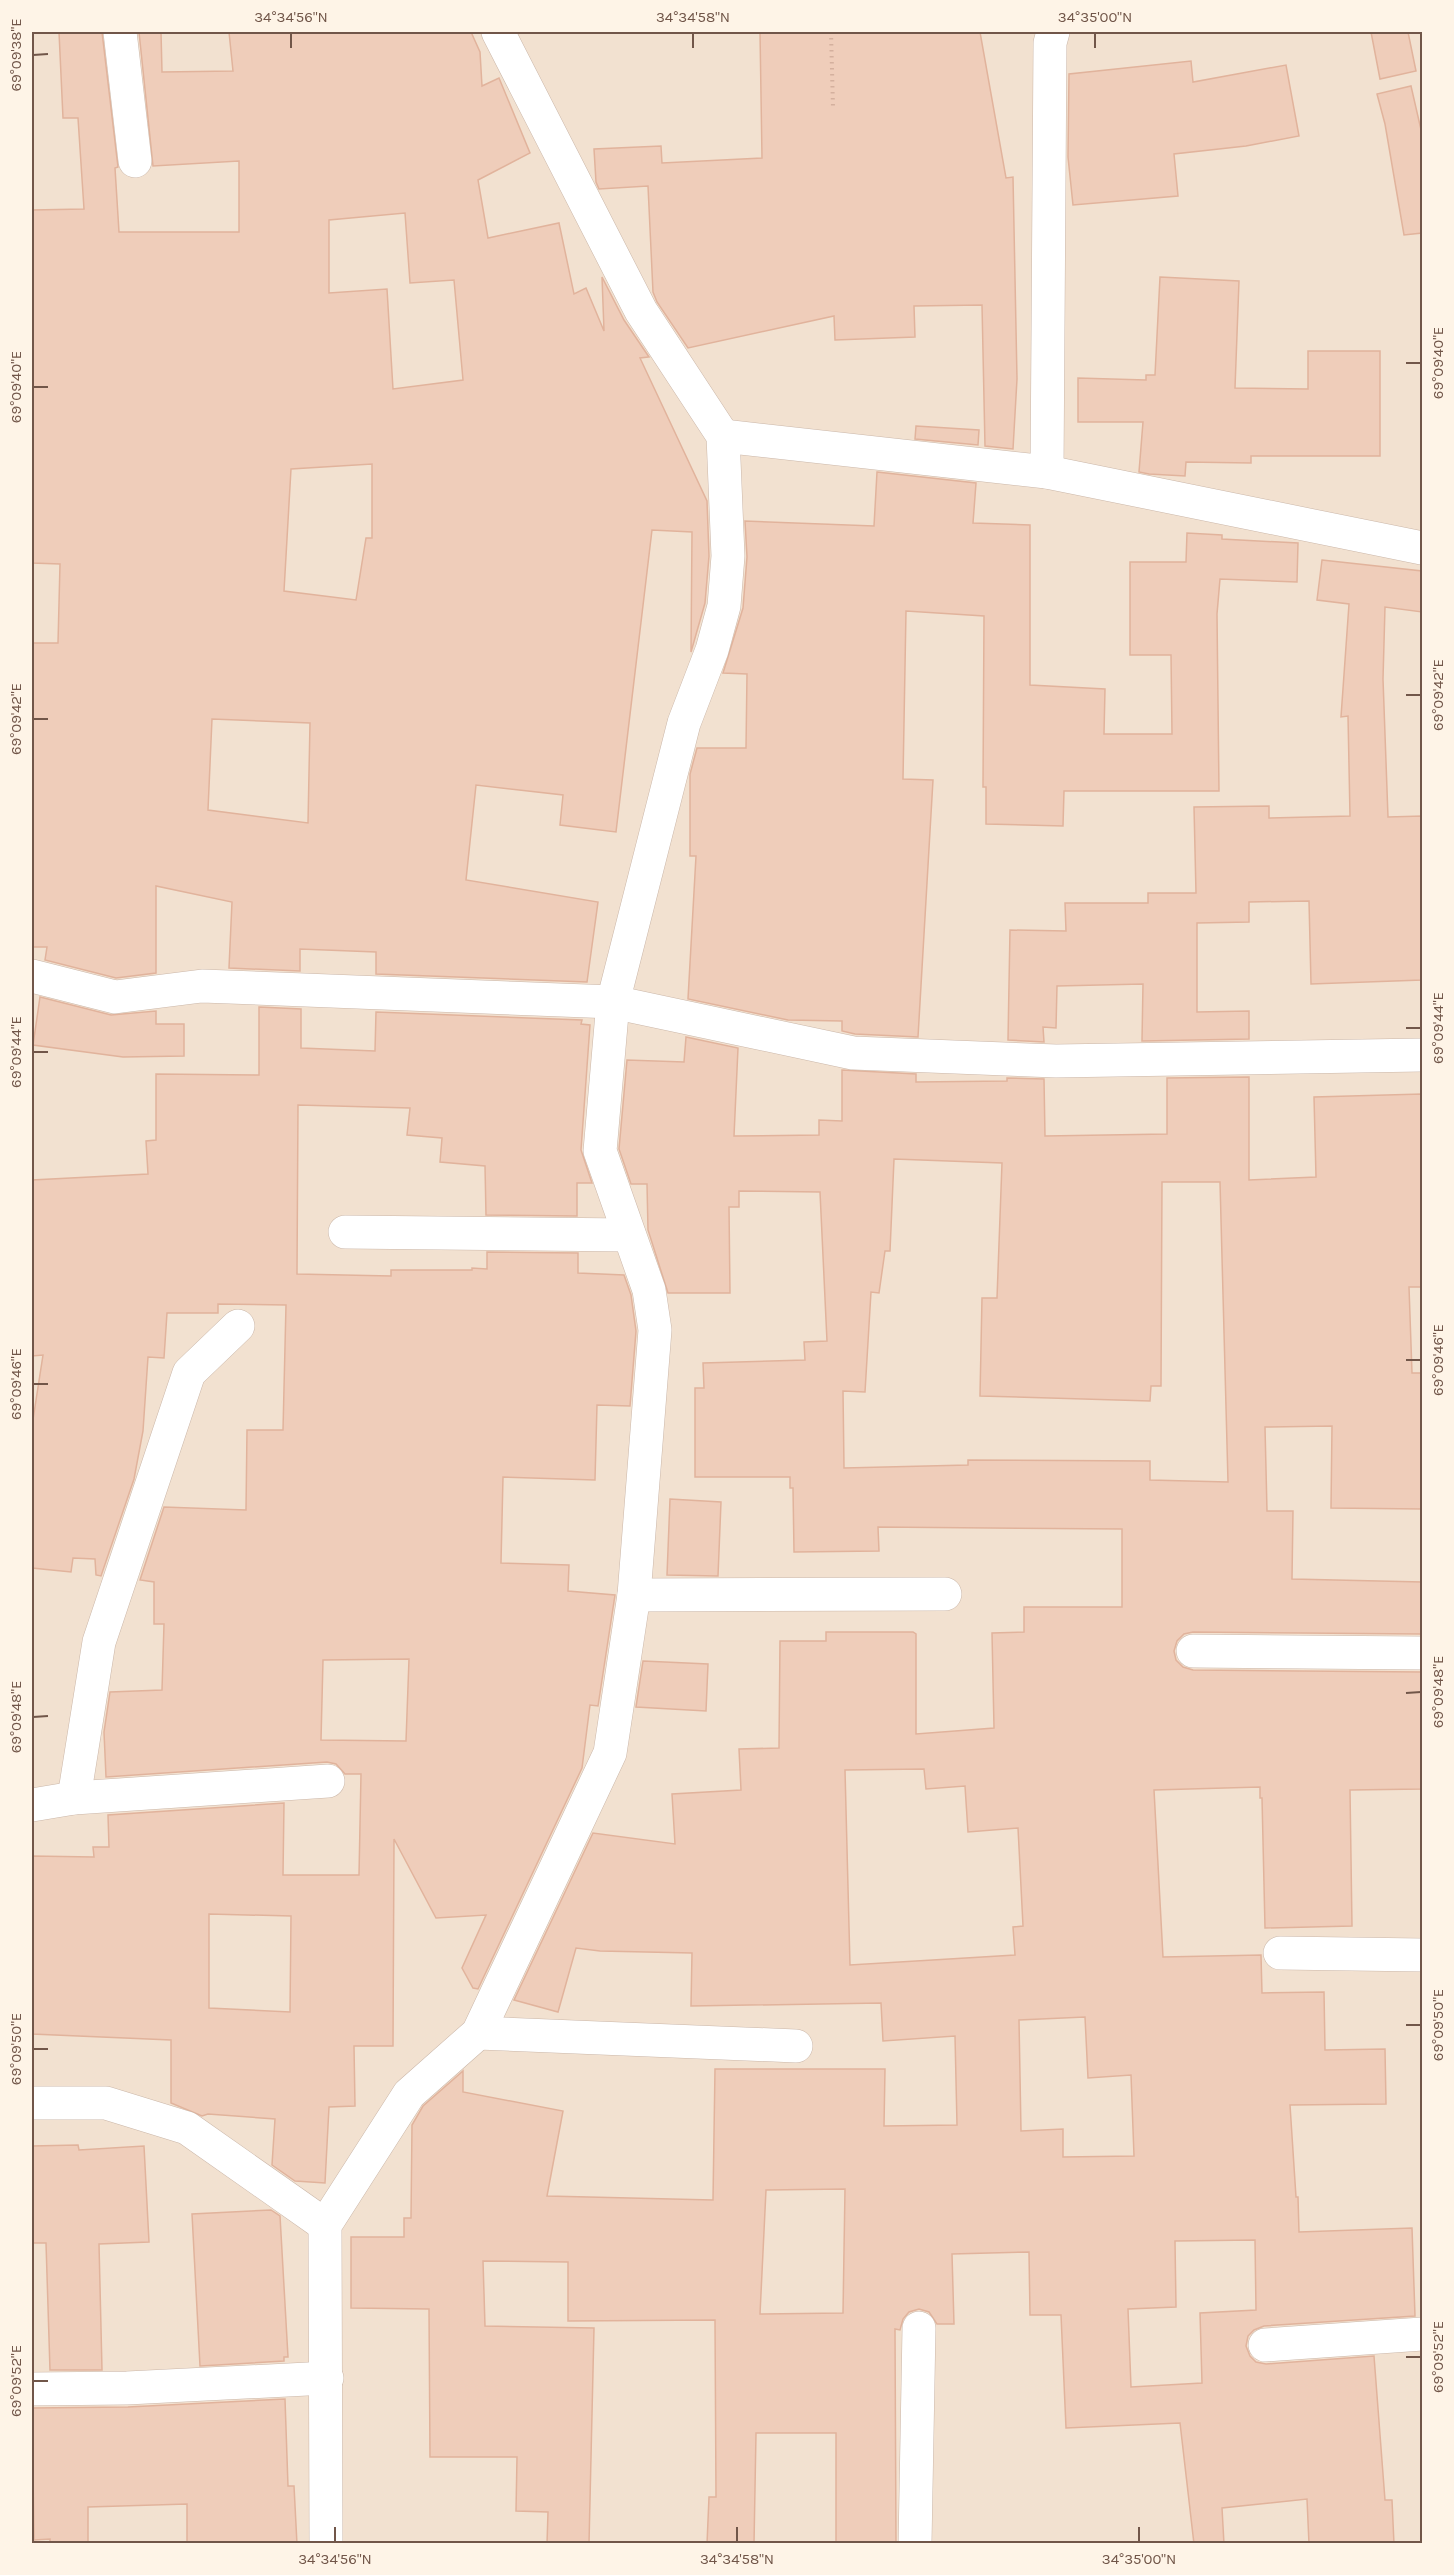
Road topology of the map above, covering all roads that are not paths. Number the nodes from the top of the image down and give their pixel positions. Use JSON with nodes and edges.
{"nodes":[{"id":1,"x":120,"y":32,"type":"edge"},
{"id":2,"x":498,"y":32,"type":"edge"},
{"id":3,"x":1053,"y":32,"type":"edge"},
{"id":4,"x":135,"y":161,"type":"dead end"},
{"id":5,"x":723,"y":436,"type":"junction"},
{"id":6,"x":1047,"y":472,"type":"junction"},
{"id":7,"x":1422,"y":548,"type":"edge"},
{"id":8,"x":32,"y":976,"type":"edge"},
{"id":9,"x":613,"y":1002,"type":"junction"},
{"id":10,"x":1422,"y":1055,"type":"edge"},
{"id":11,"x":345,"y":1232,"type":"dead end"},
{"id":12,"x":629,"y":1235,"type":"junction"},
{"id":13,"x":238,"y":1326,"type":"dead end"},
{"id":14,"x":945,"y":1594,"type":"dead end"},
{"id":15,"x":634,"y":1595,"type":"junction"},
{"id":16,"x":1193,"y":1651,"type":"dead end"},
{"id":17,"x":1422,"y":1653,"type":"edge"},
{"id":18,"x":328,"y":1781,"type":"dead end"},
{"id":19,"x":75,"y":1798,"type":"junction"},
{"id":20,"x":32,"y":1805,"type":"edge"},
{"id":21,"x":1280,"y":1953,"type":"dead end"},
{"id":22,"x":1422,"y":1955,"type":"edge"},
{"id":23,"x":478,"y":2033,"type":"junction"},
{"id":24,"x":796,"y":2046,"type":"dead end"},
{"id":25,"x":32,"y":2103,"type":"edge"},
{"id":26,"x":325,"y":2224,"type":"junction"},
{"id":27,"x":919,"y":2328,"type":"dead end"},
{"id":28,"x":1422,"y":2334,"type":"edge"},
{"id":29,"x":1264,"y":2344,"type":"dead end"},
{"id":30,"x":327,"y":2378,"type":"junction"},
{"id":31,"x":32,"y":2389,"type":"edge"},
{"id":32,"x":326,"y":2544,"type":"edge"},
{"id":33,"x":915,"y":2544,"type":"edge"}],
"edges":[{"from":1,"to":4,"type":"street"},
{"from":2,"to":5,"type":"street"},
{"from":3,"to":6,"type":"street"},
{"from":5,"to":6,"type":"street"},
{"from":5,"to":9,"type":"street"},
{"from":6,"to":7,"type":"street"},
{"from":8,"to":9,"type":"street"},
{"from":9,"to":10,"type":"street"},
{"from":9,"to":12,"type":"street"},
{"from":11,"to":12,"type":"street"},
{"from":12,"to":15,"type":"street"},
{"from":13,"to":19,"type":"street"},
{"from":14,"to":15,"type":"street"},
{"from":15,"to":23,"type":"street"},
{"from":16,"to":17,"type":"street"},
{"from":18,"to":19,"type":"street"},
{"from":19,"to":20,"type":"street"},
{"from":21,"to":22,"type":"street"},
{"from":23,"to":24,"type":"street"},
{"from":23,"to":26,"type":"street"},
{"from":25,"to":26,"type":"street"},
{"from":26,"to":30,"type":"street"},
{"from":27,"to":33,"type":"street"},
{"from":28,"to":29,"type":"street"},
{"from":30,"to":31,"type":"street"},
{"from":30,"to":32,"type":"street"}]}
